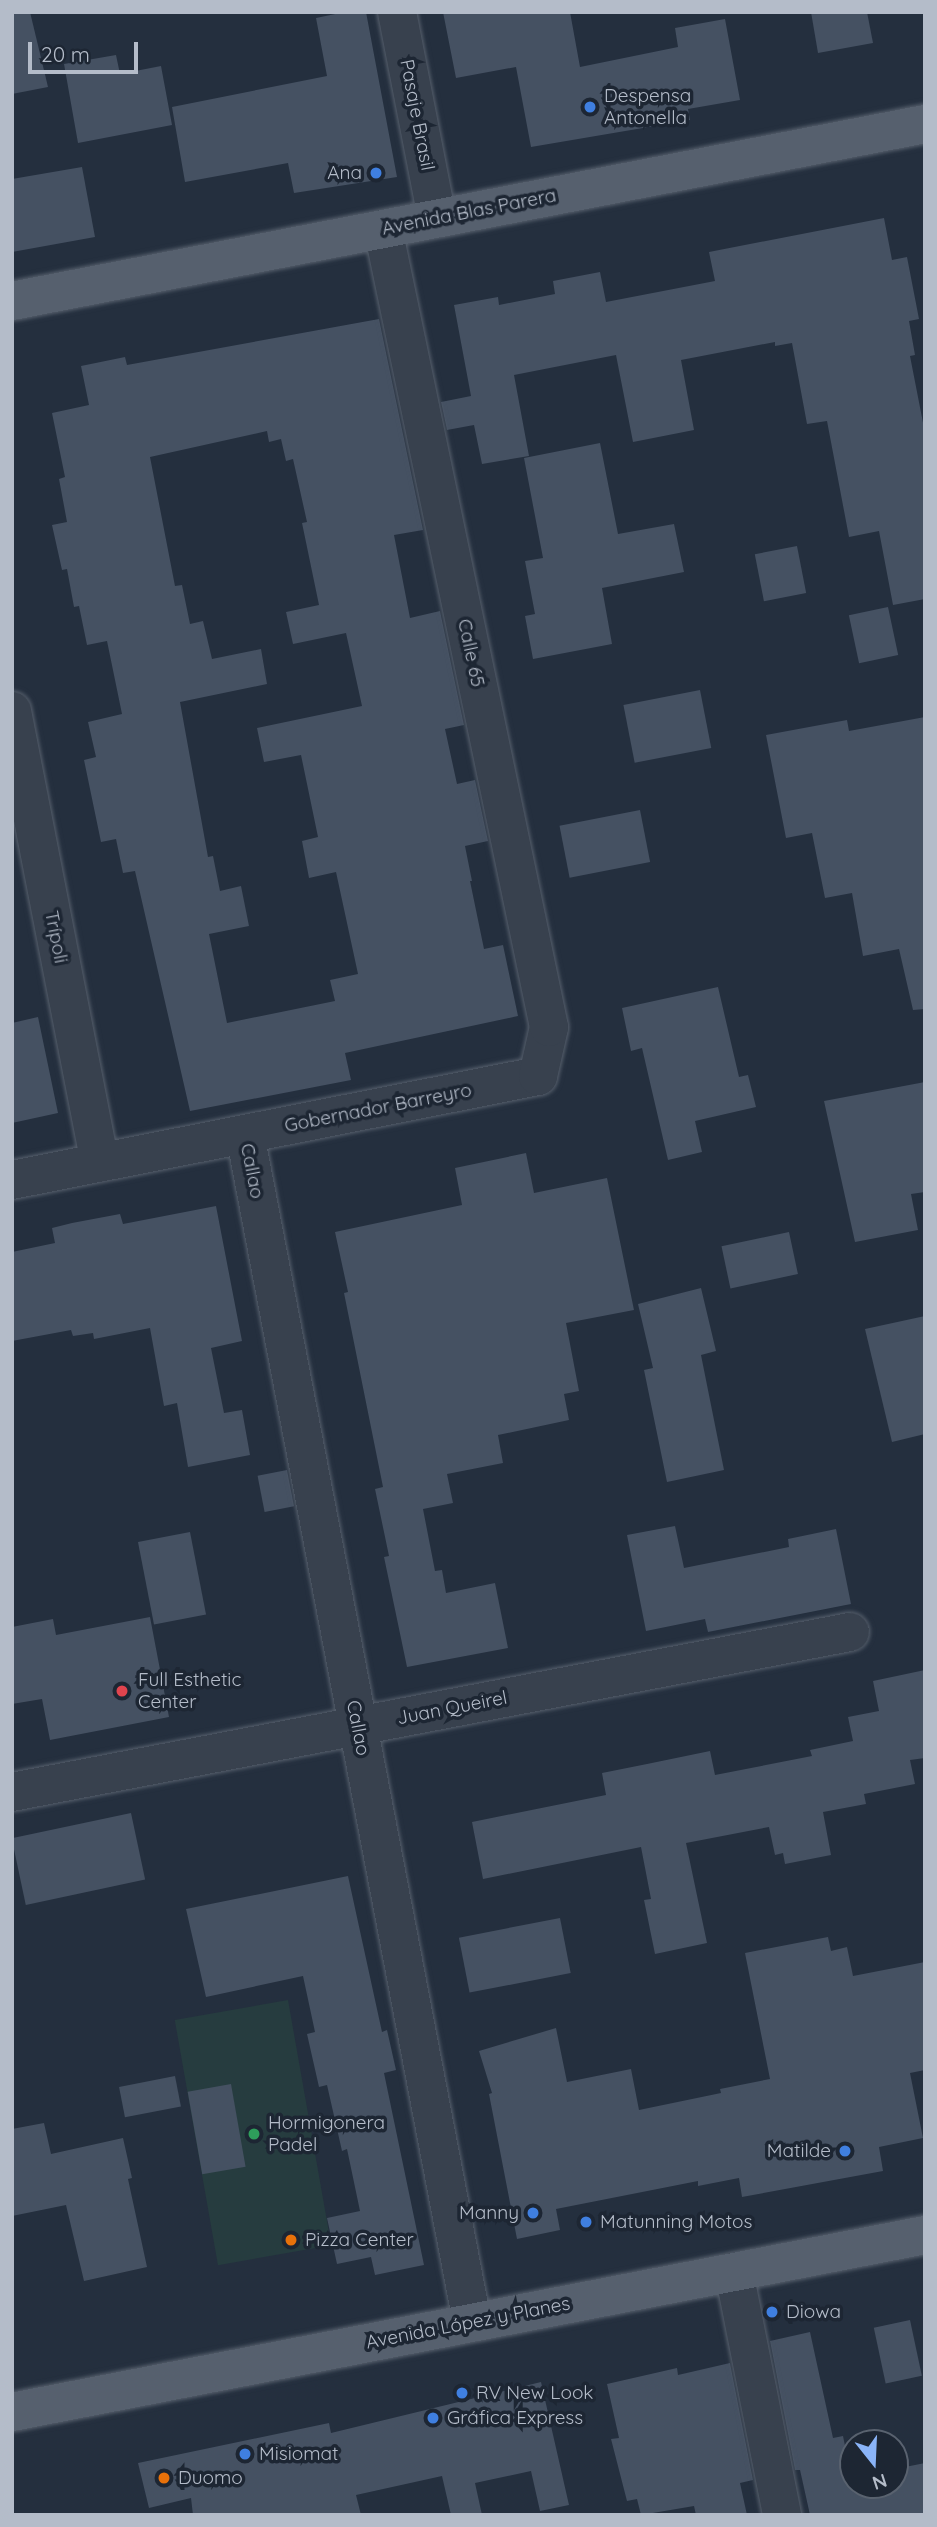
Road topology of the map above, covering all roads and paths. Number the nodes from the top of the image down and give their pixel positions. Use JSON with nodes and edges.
{"nodes":[{"id":1,"x":397,"y":12,"type":"edge"},
{"id":2,"x":925,"y":124,"type":"edge"},
{"id":3,"x":437,"y":218,"type":"junction"},
{"id":4,"x":383,"y":229,"type":"junction"},
{"id":5,"x":12,"y":301,"type":"edge"},
{"id":6,"x":12,"y":711,"type":"edge"},
{"id":7,"x":538,"y":1076,"type":"joint"},
{"id":8,"x":245,"y":1134,"type":"junction"},
{"id":9,"x":100,"y":1163,"type":"junction"},
{"id":10,"x":12,"y":1180,"type":"edge"},
{"id":11,"x":850,"y":1632,"type":"dead end"},
{"id":12,"x":358,"y":1726,"type":"junction"},
{"id":13,"x":12,"y":1792,"type":"edge"},
{"id":14,"x":925,"y":2235,"type":"edge"},
{"id":15,"x":734,"y":2272,"type":"junction"},
{"id":16,"x":472,"y":2322,"type":"junction"},
{"id":17,"x":12,"y":2412,"type":"edge"},
{"id":18,"x":782,"y":2515,"type":"edge"}],
"edges":[{"from":1,"to":3,"type":"street","name":"Pasaje Brasil"},
{"from":2,"to":3,"type":"main road","name":"Avenida Blas Parera"},
{"from":3,"to":4,"type":"main road","name":"Avenida Blas Parera"},
{"from":4,"to":5,"type":"main road","name":"Avenida Blas Parera"},
{"from":4,"to":7,"type":"street","name":"Calle 65"},
{"from":6,"to":9,"type":"street","name":"Trípoli"},
{"from":7,"to":8,"type":"street","name":"Gobernador Barreyro"},
{"from":8,"to":9,"type":"street","name":"Gobernador Barreyro"},
{"from":8,"to":12,"type":"street","name":"Callao"},
{"from":9,"to":10,"type":"street","name":"Gobernador Barreyro"},
{"from":11,"to":12,"type":"street","name":"Juan Queirel"},
{"from":12,"to":13,"type":"street","name":"Juan Queirel"},
{"from":12,"to":16,"type":"street","name":"Callao"},
{"from":14,"to":15,"type":"main road","name":"Avenida López y Planes"},
{"from":15,"to":16,"type":"main road","name":"Avenida López y Planes"},
{"from":15,"to":18,"type":"street"},
{"from":16,"to":17,"type":"main road","name":"Avenida López y Planes"}]}
